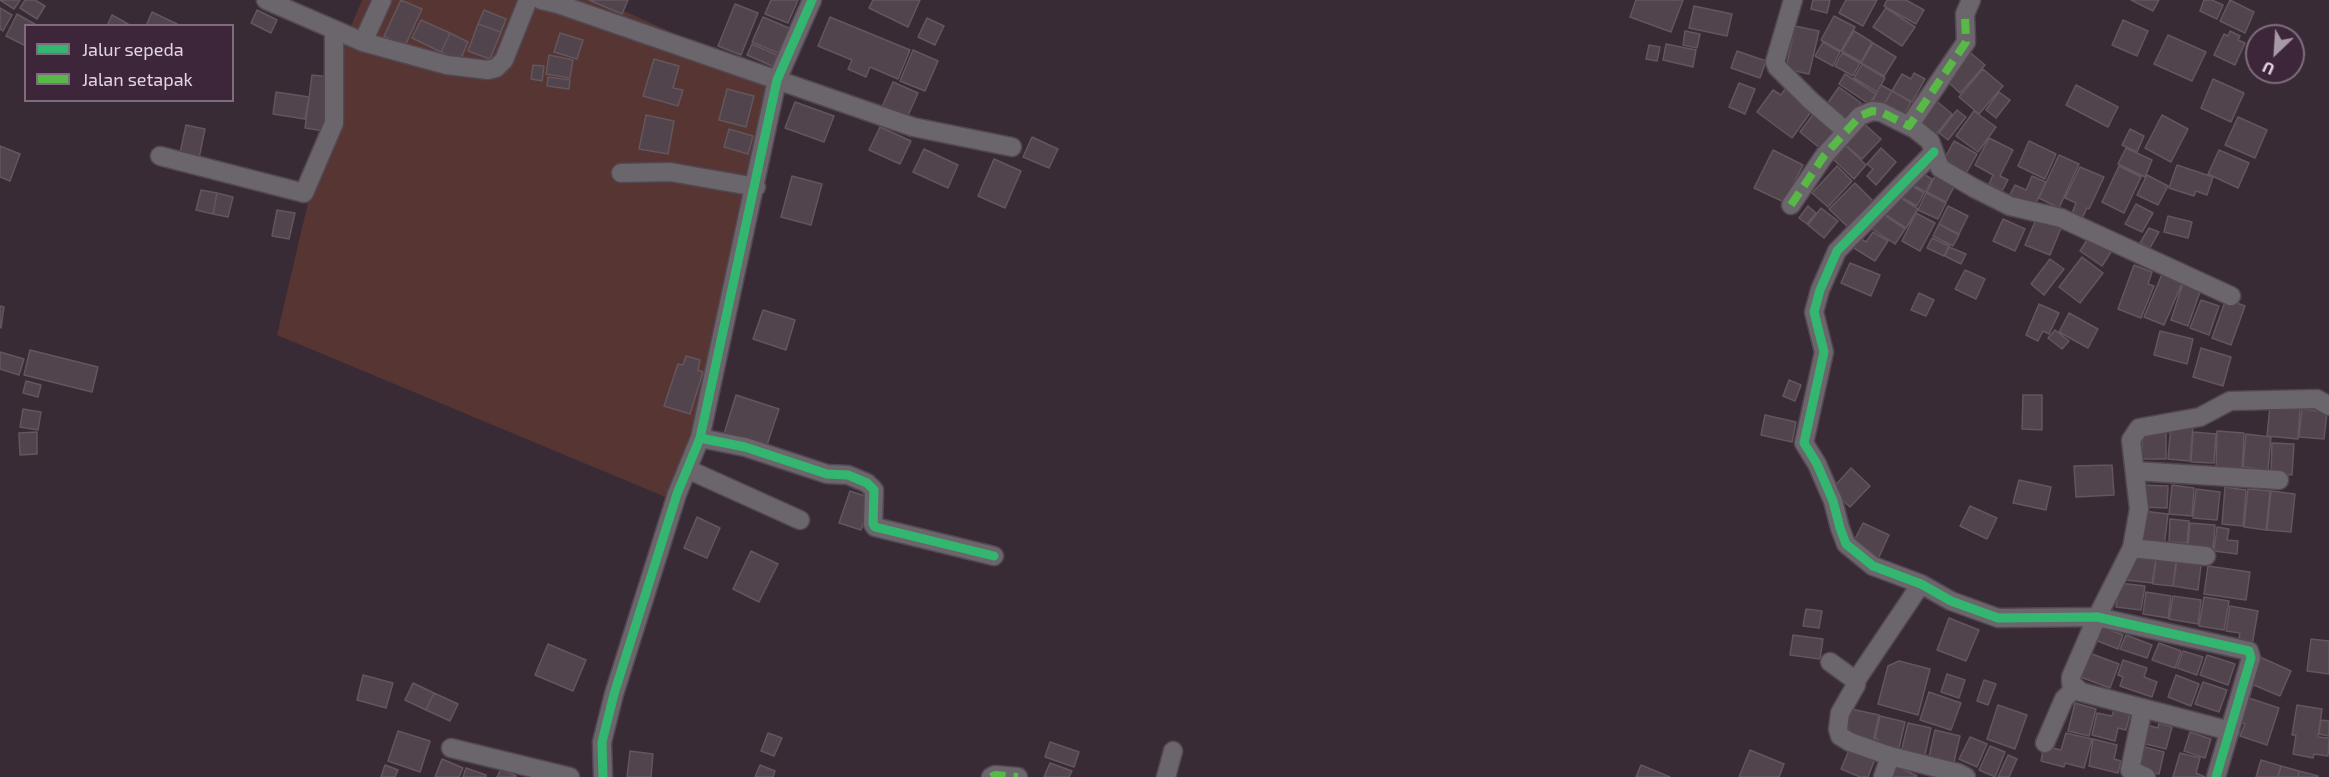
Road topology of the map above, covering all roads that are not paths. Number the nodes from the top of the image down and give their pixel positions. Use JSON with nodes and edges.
{"nodes":[{"id":1,"x":266,"y":0,"type":"edge"},
{"id":2,"x":382,"y":0,"type":"edge"},
{"id":3,"x":528,"y":0,"type":"edge"},
{"id":4,"x":541,"y":0,"type":"edge"},
{"id":5,"x":812,"y":0,"type":"edge"},
{"id":6,"x":1793,"y":0,"type":"edge"},
{"id":7,"x":1971,"y":0,"type":"edge"},
{"id":8,"x":334,"y":30,"type":"junction"},
{"id":9,"x":363,"y":42,"type":"junction"},
{"id":10,"x":777,"y":80,"type":"junction"},
{"id":11,"x":1909,"y":126,"type":"junction"},
{"id":12,"x":1846,"y":131,"type":"junction"},
{"id":13,"x":1012,"y":147,"type":"dead end"},
{"id":14,"x":1934,"y":152,"type":"junction"},
{"id":15,"x":160,"y":156,"type":"dead end"},
{"id":16,"x":621,"y":173,"type":"dead end"},
{"id":17,"x":756,"y":187,"type":"junction"},
{"id":18,"x":1791,"y":205,"type":"dead end"},
{"id":19,"x":2231,"y":296,"type":"dead end"},
{"id":20,"x":2329,"y":406,"type":"edge"},
{"id":21,"x":700,"y":438,"type":"junction"},
{"id":22,"x":687,"y":469,"type":"junction"},
{"id":23,"x":2136,"y":471,"type":"junction"},
{"id":24,"x":2279,"y":480,"type":"dead end"},
{"id":25,"x":800,"y":520,"type":"dead end"},
{"id":26,"x":2132,"y":548,"type":"junction"},
{"id":27,"x":994,"y":556,"type":"dead end"},
{"id":28,"x":2206,"y":556,"type":"dead end"},
{"id":29,"x":1921,"y":584,"type":"junction"},
{"id":30,"x":2097,"y":617,"type":"junction"},
{"id":31,"x":1830,"y":663,"type":"dead end"},
{"id":32,"x":1855,"y":682,"type":"junction"},
{"id":33,"x":2075,"y":688,"type":"junction"},
{"id":34,"x":2143,"y":708,"type":"junction"},
{"id":35,"x":2230,"y":730,"type":"junction"},
{"id":36,"x":2045,"y":743,"type":"dead end"},
{"id":37,"x":451,"y":748,"type":"dead end"},
{"id":38,"x":1173,"y":751,"type":"dead end"},
{"id":39,"x":1890,"y":756,"type":"junction"},
{"id":40,"x":570,"y":777,"type":"edge"},
{"id":41,"x":603,"y":777,"type":"edge"},
{"id":42,"x":991,"y":777,"type":"edge"},
{"id":43,"x":1018,"y":777,"type":"edge"},
{"id":44,"x":1167,"y":777,"type":"edge"},
{"id":45,"x":1883,"y":777,"type":"edge"},
{"id":46,"x":1966,"y":777,"type":"edge"},
{"id":47,"x":2146,"y":777,"type":"edge"},
{"id":48,"x":2216,"y":777,"type":"edge"}],
"edges":[{"from":1,"to":8,"type":"street"},
{"from":2,"to":9,"type":"street"},
{"from":3,"to":9,"type":"street"},
{"from":4,"to":10,"type":"street"},
{"from":5,"to":10,"type":"street"},
{"from":6,"to":12,"type":"street"},
{"from":7,"to":11,"type":"street"},
{"from":8,"to":9,"type":"street"},
{"from":8,"to":15,"type":"street"},
{"from":10,"to":13,"type":"street"},
{"from":10,"to":17,"type":"street"},
{"from":11,"to":12,"type":"street"},
{"from":11,"to":14,"type":"street"},
{"from":12,"to":18,"type":"street"},
{"from":14,"to":19,"type":"street"},
{"from":14,"to":29,"type":"street"},
{"from":16,"to":17,"type":"street"},
{"from":17,"to":21,"type":"street"},
{"from":20,"to":23,"type":"street"},
{"from":21,"to":22,"type":"street"},
{"from":21,"to":27,"type":"street"},
{"from":22,"to":25,"type":"street"},
{"from":22,"to":41,"type":"street"},
{"from":23,"to":24,"type":"street"},
{"from":23,"to":26,"type":"street"},
{"from":26,"to":28,"type":"street"},
{"from":26,"to":30,"type":"street"},
{"from":29,"to":30,"type":"street"},
{"from":29,"to":32,"type":"street"},
{"from":30,"to":33,"type":"street"},
{"from":30,"to":35,"type":"street"},
{"from":31,"to":32,"type":"street"},
{"from":32,"to":39,"type":"street"},
{"from":33,"to":34,"type":"street"},
{"from":33,"to":36,"type":"street"},
{"from":34,"to":35,"type":"street"},
{"from":34,"to":47,"type":"street"},
{"from":35,"to":48,"type":"street"},
{"from":37,"to":40,"type":"street"},
{"from":38,"to":44,"type":"street"},
{"from":39,"to":45,"type":"street"},
{"from":39,"to":46,"type":"street"},
{"from":42,"to":43,"type":"street"}]}
